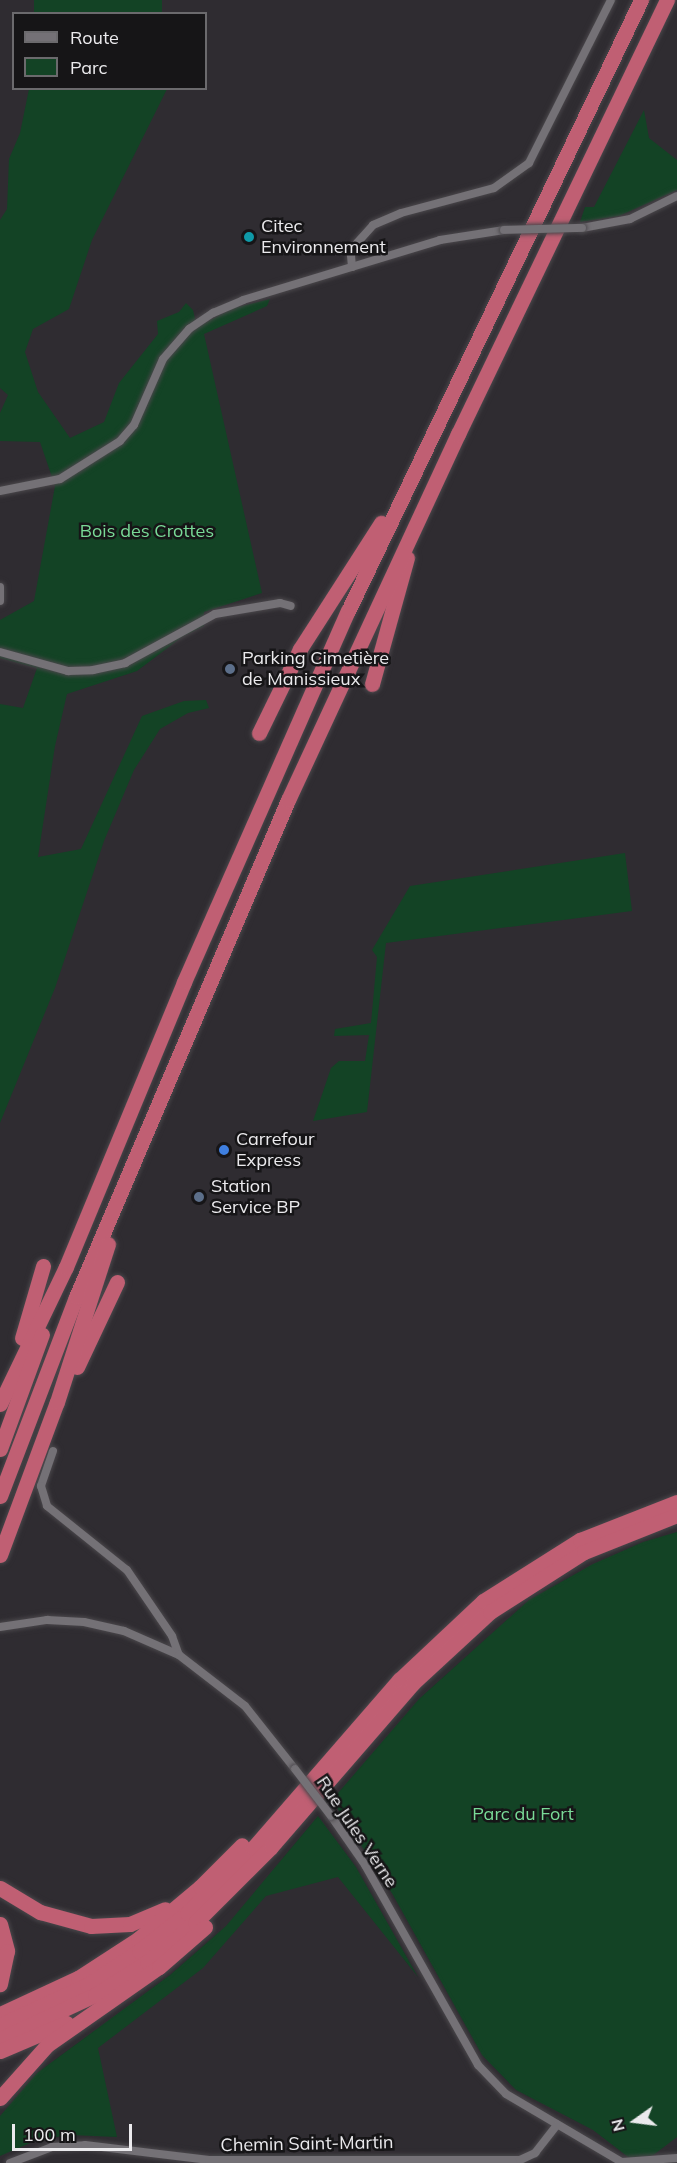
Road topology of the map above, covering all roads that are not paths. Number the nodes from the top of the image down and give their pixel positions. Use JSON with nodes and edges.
{"nodes":[{"id":1,"x":611,"y":0,"type":"edge"},
{"id":2,"x":641,"y":0,"type":"edge"},
{"id":3,"x":667,"y":0,"type":"edge"},
{"id":4,"x":677,"y":196,"type":"edge"},
{"id":5,"x":352,"y":267,"type":"junction"},
{"id":6,"x":416,"y":467,"type":"junction"},
{"id":7,"x":0,"y":491,"type":"edge"},
{"id":8,"x":421,"y":512,"type":"junction"},
{"id":9,"x":0,"y":587,"type":"edge"},
{"id":10,"x":0,"y":601,"type":"edge"},
{"id":11,"x":291,"y":606,"type":"dead end"},
{"id":12,"x":0,"y":652,"type":"edge"},
{"id":13,"x":372,"y":684,"type":"dead end"},
{"id":14,"x":259,"y":733,"type":"dead end"},
{"id":15,"x":145,"y":1133,"type":"junction"},
{"id":16,"x":43,"y":1266,"type":"dead end"},
{"id":17,"x":66,"y":1267,"type":"junction"},
{"id":18,"x":117,"y":1282,"type":"dead end"},
{"id":19,"x":2,"y":1399,"type":"edge"},
{"id":20,"x":44,"y":1438,"type":"junction"},
{"id":21,"x":0,"y":1449,"type":"edge"},
{"id":22,"x":53,"y":1451,"type":"dead end"},
{"id":23,"x":0,"y":1496,"type":"edge"},
{"id":24,"x":677,"y":1502,"type":"edge"},
{"id":25,"x":677,"y":1515,"type":"edge"},
{"id":26,"x":0,"y":1555,"type":"edge"},
{"id":27,"x":0,"y":1627,"type":"edge"},
{"id":28,"x":179,"y":1655,"type":"junction"},
{"id":29,"x":329,"y":1759,"type":"junction"},
{"id":30,"x":301,"y":1812,"type":"junction"},
{"id":31,"x":200,"y":1887,"type":"junction"},
{"id":32,"x":0,"y":1888,"type":"edge"},
{"id":33,"x":0,"y":1924,"type":"edge"},
{"id":34,"x":141,"y":1980,"type":"junction"},
{"id":35,"x":0,"y":1984,"type":"edge"},
{"id":36,"x":0,"y":2013,"type":"edge"},
{"id":37,"x":0,"y":2025,"type":"edge"},
{"id":38,"x":0,"y":2039,"type":"edge"},
{"id":39,"x":0,"y":2051,"type":"edge"},
{"id":40,"x":0,"y":2098,"type":"edge"},
{"id":41,"x":558,"y":2124,"type":"junction"},
{"id":42,"x":677,"y":2158,"type":"edge"},
{"id":43,"x":10,"y":2163,"type":"edge"},
{"id":44,"x":623,"y":2163,"type":"edge"}],
"edges":[{"from":1,"to":5,"type":"street"},
{"from":2,"to":6,"type":"highway"},
{"from":3,"to":8,"type":"highway"},
{"from":4,"to":5,"type":"street","bridge":true},
{"from":5,"to":7,"type":"street"},
{"from":6,"to":14,"type":"highway"},
{"from":6,"to":17,"type":"highway"},
{"from":8,"to":13,"type":"highway"},
{"from":8,"to":15,"type":"highway"},
{"from":9,"to":10,"type":"street"},
{"from":11,"to":12,"type":"street"},
{"from":15,"to":20,"type":"highway"},
{"from":15,"to":23,"type":"highway"},
{"from":16,"to":19,"type":"highway"},
{"from":17,"to":19,"type":"highway"},
{"from":17,"to":21,"type":"highway"},
{"from":18,"to":20,"type":"highway"},
{"from":20,"to":26,"type":"highway"},
{"from":22,"to":28,"type":"street"},
{"from":24,"to":29,"type":"highway"},
{"from":25,"to":30,"type":"highway"},
{"from":27,"to":28,"type":"street","name":"Rue Jules Verne"},
{"from":28,"to":41,"type":"street","name":"Rue Jules Verne","bridge":true},
{"from":29,"to":31,"type":"highway"},
{"from":29,"to":37,"type":"highway"},
{"from":30,"to":34,"type":"highway"},
{"from":30,"to":38,"type":"highway"},
{"from":31,"to":32,"type":"highway"},
{"from":31,"to":36,"type":"highway"},
{"from":33,"to":35,"type":"highway"},
{"from":34,"to":39,"type":"highway"},
{"from":34,"to":40,"type":"highway"},
{"from":41,"to":43,"type":"street","name":"Chemin Saint-Martin"},
{"from":41,"to":44,"type":"street","name":"Rue Jules Verne"},
{"from":42,"to":44,"type":"street"}]}
